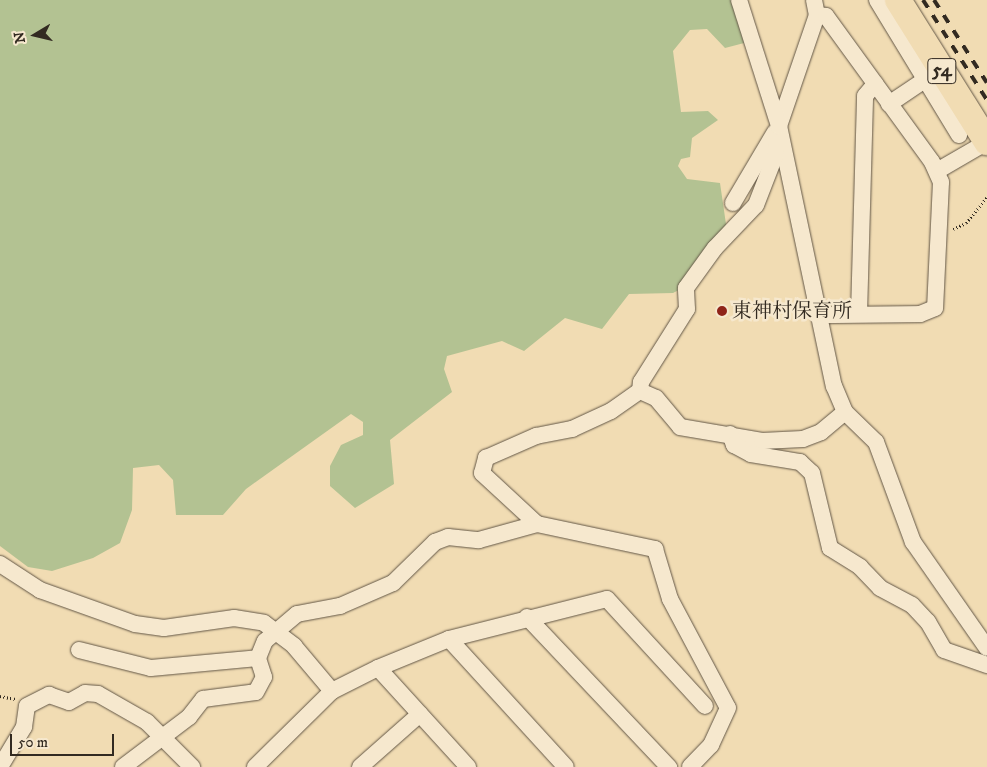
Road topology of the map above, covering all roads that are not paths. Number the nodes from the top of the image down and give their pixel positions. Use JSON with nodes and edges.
{"nodes":[{"id":1,"x":738,"y":0,"type":"edge"},
{"id":2,"x":876,"y":0,"type":"edge"},
{"id":3,"x":898,"y":0,"type":"edge"},
{"id":4,"x":815,"y":8,"type":"edge"},
{"id":5,"x":926,"y":79,"type":"junction"},
{"id":6,"x":875,"y":84,"type":"junction"},
{"id":7,"x":889,"y":104,"type":"junction"},
{"id":8,"x":779,"y":126,"type":"junction"},
{"id":9,"x":959,"y":135,"type":"dead end"},
{"id":10,"x":987,"y":142,"type":"edge"},
{"id":11,"x":937,"y":171,"type":"junction"},
{"id":12,"x":733,"y":203,"type":"dead end"},
{"id":13,"x":858,"y":314,"type":"junction"},
{"id":14,"x":820,"y":315,"type":"junction"},
{"id":15,"x":640,"y":391,"type":"junction"},
{"id":16,"x":845,"y":412,"type":"junction"},
{"id":17,"x":730,"y":434,"type":"junction"},
{"id":18,"x":537,"y":524,"type":"junction"},
{"id":19,"x":0,"y":564,"type":"edge"},
{"id":20,"x":527,"y":617,"type":"junction"},
{"id":21,"x":275,"y":629,"type":"junction"},
{"id":22,"x":449,"y":640,"type":"junction"},
{"id":23,"x":987,"y":648,"type":"edge"},
{"id":24,"x":79,"y":650,"type":"dead end"},
{"id":25,"x":258,"y":658,"type":"junction"},
{"id":26,"x":987,"y":665,"type":"edge"},
{"id":27,"x":378,"y":668,"type":"junction"},
{"id":28,"x":332,"y":692,"type":"junction"},
{"id":29,"x":705,"y":706,"type":"dead end"},
{"id":30,"x":420,"y":714,"type":"junction"},
{"id":31,"x":164,"y":735,"type":"junction"},
{"id":32,"x":0,"y":767,"type":"edge"},
{"id":33,"x":123,"y":767,"type":"edge"},
{"id":34,"x":192,"y":767,"type":"edge"},
{"id":35,"x":255,"y":767,"type":"edge"},
{"id":36,"x":360,"y":767,"type":"edge"},
{"id":37,"x":468,"y":767,"type":"edge"},
{"id":38,"x":566,"y":767,"type":"edge"},
{"id":39,"x":669,"y":767,"type":"edge"},
{"id":40,"x":690,"y":767,"type":"edge"}],
"edges":[{"from":1,"to":8,"type":"street"},
{"from":2,"to":5,"type":"street"},
{"from":3,"to":10,"type":"main road","number":"54"},
{"from":4,"to":6,"type":"street"},
{"from":4,"to":8,"type":"street"},
{"from":5,"to":7,"type":"street"},
{"from":5,"to":9,"type":"street"},
{"from":6,"to":7,"type":"street"},
{"from":6,"to":13,"type":"street"},
{"from":7,"to":11,"type":"street"},
{"from":8,"to":12,"type":"street"},
{"from":8,"to":14,"type":"street"},
{"from":8,"to":15,"type":"street"},
{"from":10,"to":11,"type":"street"},
{"from":11,"to":13,"type":"street"},
{"from":13,"to":14,"type":"street"},
{"from":14,"to":16,"type":"street"},
{"from":15,"to":17,"type":"street"},
{"from":15,"to":18,"type":"street"},
{"from":16,"to":17,"type":"street"},
{"from":16,"to":23,"type":"street"},
{"from":17,"to":26,"type":"street"},
{"from":18,"to":21,"type":"street"},
{"from":18,"to":40,"type":"street"},
{"from":19,"to":21,"type":"street"},
{"from":20,"to":22,"type":"street"},
{"from":20,"to":29,"type":"street"},
{"from":20,"to":39,"type":"street"},
{"from":21,"to":25,"type":"street"},
{"from":21,"to":28,"type":"street"},
{"from":22,"to":27,"type":"street"},
{"from":22,"to":38,"type":"street"},
{"from":24,"to":25,"type":"street"},
{"from":25,"to":31,"type":"street"},
{"from":27,"to":28,"type":"street"},
{"from":27,"to":30,"type":"street"},
{"from":28,"to":35,"type":"street"},
{"from":30,"to":36,"type":"street"},
{"from":30,"to":37,"type":"street"},
{"from":31,"to":32,"type":"street"},
{"from":31,"to":33,"type":"street"},
{"from":31,"to":34,"type":"street"}]}
